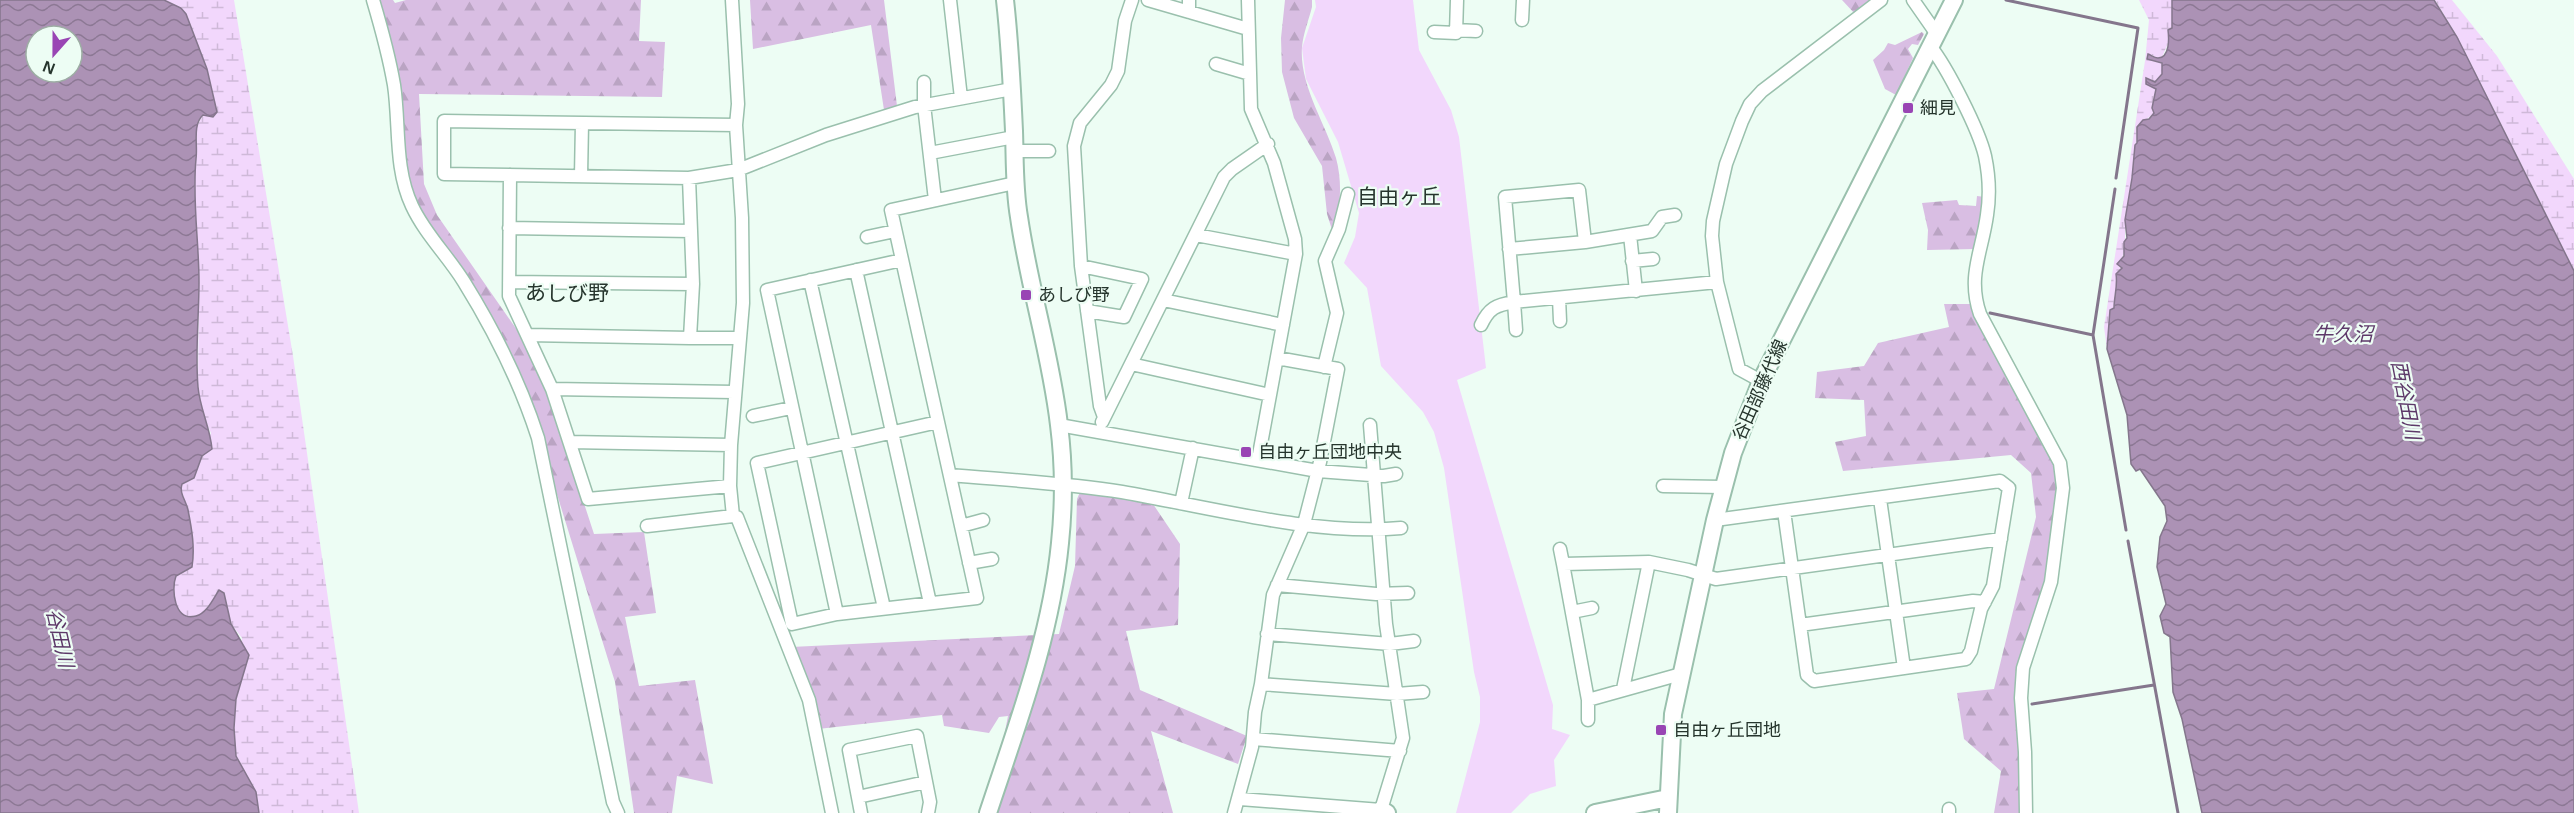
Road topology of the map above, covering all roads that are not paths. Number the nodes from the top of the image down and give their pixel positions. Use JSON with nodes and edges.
{"nodes":[{"id":1,"x":373,"y":0,"type":"edge"},
{"id":2,"x":732,"y":0,"type":"edge"},
{"id":3,"x":950,"y":0,"type":"edge"},
{"id":4,"x":1005,"y":0,"type":"edge"},
{"id":5,"x":1132,"y":0,"type":"edge"},
{"id":6,"x":1148,"y":0,"type":"edge"},
{"id":7,"x":1248,"y":0,"type":"edge"},
{"id":8,"x":1457,"y":0,"type":"edge"},
{"id":9,"x":1523,"y":0,"type":"edge"},
{"id":10,"x":1881,"y":0,"type":"edge"},
{"id":11,"x":1913,"y":0,"type":"edge"},
{"id":12,"x":1952,"y":2,"type":"edge"},
{"id":13,"x":1189,"y":6,"type":"edge"},
{"id":14,"x":1522,"y":20,"type":"dead end"},
{"id":15,"x":1248,"y":29,"type":"junction"},
{"id":16,"x":1456,"y":30,"type":"junction"},
{"id":17,"x":1476,"y":31,"type":"dead end"},
{"id":18,"x":1434,"y":32,"type":"dead end"},
{"id":19,"x":1933,"y":40,"type":"junction"},
{"id":20,"x":1216,"y":63,"type":"dead end"},
{"id":21,"x":1250,"y":74,"type":"junction"},
{"id":22,"x":924,"y":82,"type":"dead end"},
{"id":23,"x":1012,"y":88,"type":"junction"},
{"id":24,"x":961,"y":98,"type":"junction"},
{"id":25,"x":924,"y":105,"type":"junction"},
{"id":26,"x":582,"y":123,"type":"junction"},
{"id":27,"x":736,"y":125,"type":"junction"},
{"id":28,"x":1014,"y":144,"type":"junction"},
{"id":29,"x":1268,"y":144,"type":"junction"},
{"id":30,"x":1049,"y":151,"type":"dead end"},
{"id":31,"x":930,"y":153,"type":"junction"},
{"id":32,"x":738,"y":170,"type":"junction"},
{"id":33,"x":510,"y":175,"type":"junction"},
{"id":34,"x":581,"y":176,"type":"junction"},
{"id":35,"x":689,"y":178,"type":"junction"},
{"id":36,"x":1015,"y":183,"type":"junction"},
{"id":37,"x":1348,"y":194,"type":"dead end"},
{"id":38,"x":935,"y":200,"type":"junction"},
{"id":39,"x":1675,"y":215,"type":"dead end"},
{"id":40,"x":509,"y":228,"type":"junction"},
{"id":41,"x":691,"y":231,"type":"junction"},
{"id":42,"x":896,"y":231,"type":"junction"},
{"id":43,"x":1196,"y":235,"type":"junction"},
{"id":44,"x":1630,"y":235,"type":"junction"},
{"id":45,"x":867,"y":237,"type":"dead end"},
{"id":46,"x":1585,"y":242,"type":"junction"},
{"id":47,"x":1509,"y":249,"type":"junction"},
{"id":48,"x":1296,"y":254,"type":"junction"},
{"id":49,"x":1653,"y":259,"type":"dead end"},
{"id":50,"x":902,"y":260,"type":"junction"},
{"id":51,"x":1632,"y":261,"type":"junction"},
{"id":52,"x":1081,"y":266,"type":"junction"},
{"id":53,"x":856,"y":270,"type":"junction"},
{"id":54,"x":810,"y":280,"type":"junction"},
{"id":55,"x":509,"y":282,"type":"junction"},
{"id":56,"x":1717,"y":282,"type":"junction"},
{"id":57,"x":693,"y":284,"type":"junction"},
{"id":58,"x":1636,"y":291,"type":"junction"},
{"id":59,"x":1559,"y":297,"type":"junction"},
{"id":60,"x":1163,"y":300,"type":"junction"},
{"id":61,"x":1514,"y":302,"type":"junction"},
{"id":62,"x":1087,"y":311,"type":"junction"},
{"id":63,"x":1560,"y":321,"type":"dead end"},
{"id":64,"x":1481,"y":324,"type":"dead end"},
{"id":65,"x":1283,"y":325,"type":"junction"},
{"id":66,"x":1516,"y":330,"type":"dead end"},
{"id":67,"x":528,"y":335,"type":"junction"},
{"id":68,"x":690,"y":338,"type":"junction"},
{"id":69,"x":739,"y":338,"type":"junction"},
{"id":70,"x":1277,"y":358,"type":"junction"},
{"id":71,"x":1131,"y":364,"type":"junction"},
{"id":72,"x":1324,"y":367,"type":"junction"},
{"id":73,"x":1761,"y":381,"type":"junction"},
{"id":74,"x":552,"y":389,"type":"junction"},
{"id":75,"x":734,"y":392,"type":"junction"},
{"id":76,"x":1270,"y":395,"type":"junction"},
{"id":77,"x":791,"y":408,"type":"junction"},
{"id":78,"x":753,"y":417,"type":"dead end"},
{"id":79,"x":1104,"y":417,"type":"junction"},
{"id":80,"x":939,"y":422,"type":"junction"},
{"id":81,"x":1059,"y":425,"type":"junction"},
{"id":82,"x":1370,"y":425,"type":"dead end"},
{"id":83,"x":1097,"y":430,"type":"junction"},
{"id":84,"x":892,"y":433,"type":"junction"},
{"id":85,"x":570,"y":442,"type":"junction"},
{"id":86,"x":847,"y":443,"type":"junction"},
{"id":87,"x":731,"y":445,"type":"junction"},
{"id":88,"x":1193,"y":448,"type":"junction"},
{"id":89,"x":802,"y":453,"type":"junction"},
{"id":90,"x":1258,"y":460,"type":"junction"},
{"id":91,"x":1318,"y":471,"type":"junction"},
{"id":92,"x":1396,"y":474,"type":"dead end"},
{"id":93,"x":950,"y":475,"type":"junction"},
{"id":94,"x":1375,"y":476,"type":"junction"},
{"id":95,"x":1063,"y":484,"type":"junction"},
{"id":96,"x":730,"y":486,"type":"junction"},
{"id":97,"x":1662,"y":486,"type":"dead end"},
{"id":98,"x":1722,"y":487,"type":"junction"},
{"id":99,"x":1880,"y":498,"type":"junction"},
{"id":100,"x":1181,"y":503,"type":"junction"},
{"id":101,"x":1784,"y":511,"type":"junction"},
{"id":102,"x":733,"y":516,"type":"junction"},
{"id":103,"x":983,"y":520,"type":"dead end"},
{"id":104,"x":1715,"y":520,"type":"junction"},
{"id":105,"x":1305,"y":524,"type":"junction"},
{"id":106,"x":647,"y":526,"type":"dead end"},
{"id":107,"x":961,"y":526,"type":"junction"},
{"id":108,"x":1401,"y":528,"type":"dead end"},
{"id":109,"x":1378,"y":530,"type":"junction"},
{"id":110,"x":2001,"y":539,"type":"junction"},
{"id":111,"x":1560,"y":549,"type":"dead end"},
{"id":112,"x":1888,"y":555,"type":"junction"},
{"id":113,"x":992,"y":559,"type":"dead end"},
{"id":114,"x":1649,"y":562,"type":"junction"},
{"id":115,"x":969,"y":563,"type":"junction"},
{"id":116,"x":1563,"y":564,"type":"junction"},
{"id":117,"x":1792,"y":568,"type":"junction"},
{"id":118,"x":1703,"y":575,"type":"junction"},
{"id":119,"x":1277,"y":585,"type":"junction"},
{"id":120,"x":1408,"y":592,"type":"dead end"},
{"id":121,"x":1385,"y":593,"type":"junction"},
{"id":122,"x":1985,"y":602,"type":"junction"},
{"id":123,"x":930,"y":603,"type":"junction"},
{"id":124,"x":884,"y":608,"type":"junction"},
{"id":125,"x":1592,"y":608,"type":"dead end"},
{"id":126,"x":1572,"y":612,"type":"junction"},
{"id":127,"x":1896,"y":612,"type":"junction"},
{"id":128,"x":837,"y":614,"type":"junction"},
{"id":129,"x":1800,"y":625,"type":"junction"},
{"id":130,"x":1267,"y":634,"type":"junction"},
{"id":131,"x":1414,"y":641,"type":"dead end"},
{"id":132,"x":1390,"y":644,"type":"junction"},
{"id":133,"x":1904,"y":668,"type":"junction"},
{"id":134,"x":1681,"y":674,"type":"junction"},
{"id":135,"x":1261,"y":684,"type":"junction"},
{"id":136,"x":1623,"y":689,"type":"junction"},
{"id":137,"x":1423,"y":692,"type":"dead end"},
{"id":138,"x":1397,"y":694,"type":"junction"},
{"id":139,"x":1588,"y":700,"type":"junction"},
{"id":140,"x":1588,"y":720,"type":"dead end"},
{"id":141,"x":1253,"y":740,"type":"junction"},
{"id":142,"x":1400,"y":751,"type":"junction"},
{"id":143,"x":926,"y":782,"type":"junction"},
{"id":144,"x":858,"y":797,"type":"junction"},
{"id":145,"x":1240,"y":799,"type":"junction"},
{"id":146,"x":1660,"y":806,"type":"edge"},
{"id":147,"x":1383,"y":812,"type":"edge"},
{"id":148,"x":618,"y":813,"type":"edge"},
{"id":149,"x":832,"y":813,"type":"edge"},
{"id":150,"x":861,"y":813,"type":"edge"},
{"id":151,"x":928,"y":813,"type":"edge"},
{"id":152,"x":988,"y":813,"type":"edge"},
{"id":153,"x":1234,"y":813,"type":"edge"},
{"id":154,"x":1595,"y":813,"type":"edge"},
{"id":155,"x":2026,"y":813,"type":"edge"}],
"edges":[{"from":1,"to":148,"type":"street"},
{"from":2,"to":27,"type":"street"},
{"from":3,"to":24,"type":"street"},
{"from":4,"to":23,"type":"street"},
{"from":5,"to":52,"type":"street"},
{"from":6,"to":13,"type":"street"},
{"from":7,"to":15,"type":"street"},
{"from":8,"to":16,"type":"street"},
{"from":9,"to":14,"type":"street"},
{"from":10,"to":56,"type":"street"},
{"from":11,"to":19,"type":"street"},
{"from":12,"to":19,"type":"street","name":"谷田部藤代線"},
{"from":13,"to":15,"type":"street"},
{"from":15,"to":21,"type":"street"},
{"from":16,"to":17,"type":"street"},
{"from":16,"to":18,"type":"street"},
{"from":19,"to":73,"type":"street","name":"谷田部藤代線"},
{"from":19,"to":155,"type":"street"},
{"from":20,"to":21,"type":"street"},
{"from":21,"to":29,"type":"street"},
{"from":22,"to":25,"type":"street"},
{"from":23,"to":24,"type":"street"},
{"from":23,"to":28,"type":"street"},
{"from":24,"to":25,"type":"street"},
{"from":25,"to":31,"type":"street"},
{"from":25,"to":32,"type":"street"},
{"from":26,"to":27,"type":"street"},
{"from":26,"to":33,"type":"street"},
{"from":26,"to":34,"type":"street"},
{"from":27,"to":32,"type":"street"},
{"from":28,"to":30,"type":"street"},
{"from":28,"to":31,"type":"street"},
{"from":28,"to":36,"type":"street"},
{"from":29,"to":43,"type":"street"},
{"from":29,"to":48,"type":"street"},
{"from":31,"to":38,"type":"street"},
{"from":32,"to":35,"type":"street"},
{"from":32,"to":69,"type":"street"},
{"from":33,"to":34,"type":"street"},
{"from":33,"to":40,"type":"street"},
{"from":34,"to":35,"type":"street"},
{"from":35,"to":41,"type":"street"},
{"from":36,"to":38,"type":"street"},
{"from":36,"to":81,"type":"street"},
{"from":37,"to":72,"type":"street"},
{"from":38,"to":42,"type":"street"},
{"from":39,"to":44,"type":"street"},
{"from":40,"to":41,"type":"street"},
{"from":40,"to":55,"type":"street"},
{"from":41,"to":57,"type":"street"},
{"from":42,"to":45,"type":"street"},
{"from":42,"to":50,"type":"street"},
{"from":43,"to":48,"type":"street"},
{"from":43,"to":60,"type":"street"},
{"from":44,"to":46,"type":"street"},
{"from":44,"to":51,"type":"street"},
{"from":46,"to":47,"type":"street"},
{"from":46,"to":47,"type":"street"},
{"from":47,"to":61,"type":"street"},
{"from":48,"to":65,"type":"street"},
{"from":49,"to":51,"type":"street"},
{"from":50,"to":53,"type":"street"},
{"from":50,"to":80,"type":"street"},
{"from":51,"to":58,"type":"street"},
{"from":52,"to":62,"type":"street"},
{"from":52,"to":62,"type":"street"},
{"from":53,"to":54,"type":"street"},
{"from":53,"to":84,"type":"street"},
{"from":54,"to":77,"type":"street"},
{"from":54,"to":86,"type":"street"},
{"from":55,"to":57,"type":"street"},
{"from":55,"to":67,"type":"street"},
{"from":56,"to":58,"type":"street"},
{"from":56,"to":73,"type":"street"},
{"from":57,"to":68,"type":"street"},
{"from":58,"to":59,"type":"street"},
{"from":59,"to":61,"type":"street"},
{"from":59,"to":63,"type":"street"},
{"from":60,"to":65,"type":"street"},
{"from":60,"to":71,"type":"street"},
{"from":61,"to":64,"type":"street"},
{"from":61,"to":66,"type":"street"},
{"from":62,"to":79,"type":"street"},
{"from":65,"to":70,"type":"street"},
{"from":67,"to":68,"type":"street"},
{"from":67,"to":74,"type":"street"},
{"from":68,"to":69,"type":"street"},
{"from":69,"to":75,"type":"street"},
{"from":70,"to":72,"type":"street"},
{"from":70,"to":76,"type":"street"},
{"from":71,"to":76,"type":"street"},
{"from":71,"to":79,"type":"street"},
{"from":72,"to":91,"type":"street"},
{"from":73,"to":98,"type":"street","name":"谷田部藤代線"},
{"from":74,"to":75,"type":"street"},
{"from":74,"to":85,"type":"street"},
{"from":75,"to":87,"type":"street"},
{"from":76,"to":90,"type":"street"},
{"from":77,"to":78,"type":"street"},
{"from":77,"to":89,"type":"street"},
{"from":79,"to":83,"type":"street"},
{"from":80,"to":84,"type":"street"},
{"from":80,"to":93,"type":"street"},
{"from":81,"to":83,"type":"street"},
{"from":81,"to":95,"type":"street"},
{"from":82,"to":94,"type":"street"},
{"from":83,"to":88,"type":"street"},
{"from":84,"to":86,"type":"street"},
{"from":84,"to":123,"type":"street"},
{"from":85,"to":87,"type":"street"},
{"from":85,"to":96,"type":"street"},
{"from":86,"to":89,"type":"street"},
{"from":86,"to":124,"type":"street"},
{"from":87,"to":96,"type":"street"},
{"from":88,"to":90,"type":"street"},
{"from":88,"to":100,"type":"street"},
{"from":89,"to":128,"type":"street"},
{"from":89,"to":128,"type":"street"},
{"from":90,"to":91,"type":"street"},
{"from":91,"to":94,"type":"street"},
{"from":91,"to":105,"type":"street"},
{"from":92,"to":94,"type":"street"},
{"from":93,"to":95,"type":"street"},
{"from":93,"to":107,"type":"street"},
{"from":94,"to":109,"type":"street"},
{"from":95,"to":100,"type":"street"},
{"from":95,"to":152,"type":"street"},
{"from":96,"to":102,"type":"street"},
{"from":97,"to":98,"type":"street"},
{"from":98,"to":104,"type":"street","name":"谷田部藤代線"},
{"from":99,"to":101,"type":"street"},
{"from":99,"to":110,"type":"street"},
{"from":99,"to":112,"type":"street"},
{"from":100,"to":105,"type":"street"},
{"from":101,"to":104,"type":"street"},
{"from":101,"to":117,"type":"street"},
{"from":102,"to":106,"type":"street"},
{"from":102,"to":149,"type":"street"},
{"from":103,"to":107,"type":"street"},
{"from":104,"to":118,"type":"street","name":"谷田部藤代線"},
{"from":105,"to":109,"type":"street"},
{"from":105,"to":119,"type":"street"},
{"from":107,"to":115,"type":"street"},
{"from":108,"to":109,"type":"street"},
{"from":109,"to":121,"type":"street"},
{"from":110,"to":112,"type":"street"},
{"from":110,"to":122,"type":"street"},
{"from":111,"to":116,"type":"street"},
{"from":112,"to":117,"type":"street"},
{"from":112,"to":127,"type":"street"},
{"from":113,"to":115,"type":"street"},
{"from":114,"to":116,"type":"street"},
{"from":114,"to":118,"type":"street"},
{"from":114,"to":136,"type":"street"},
{"from":115,"to":123,"type":"street"},
{"from":116,"to":126,"type":"street"},
{"from":117,"to":118,"type":"street"},
{"from":117,"to":129,"type":"street"},
{"from":118,"to":134,"type":"street","name":"谷田部藤代線"},
{"from":119,"to":121,"type":"street"},
{"from":119,"to":130,"type":"street"},
{"from":120,"to":121,"type":"street"},
{"from":121,"to":132,"type":"street"},
{"from":122,"to":127,"type":"street"},
{"from":122,"to":133,"type":"street"},
{"from":123,"to":124,"type":"street"},
{"from":124,"to":128,"type":"street"},
{"from":125,"to":126,"type":"street"},
{"from":126,"to":139,"type":"street"},
{"from":127,"to":129,"type":"street"},
{"from":127,"to":133,"type":"street"},
{"from":129,"to":133,"type":"street"},
{"from":130,"to":132,"type":"street"},
{"from":130,"to":135,"type":"street"},
{"from":131,"to":132,"type":"street"},
{"from":132,"to":138,"type":"street"},
{"from":134,"to":136,"type":"street"},
{"from":134,"to":146,"type":"street","name":"谷田部藤代線"},
{"from":135,"to":138,"type":"street"},
{"from":135,"to":141,"type":"street"},
{"from":136,"to":139,"type":"street"},
{"from":137,"to":138,"type":"street"},
{"from":138,"to":142,"type":"street"},
{"from":139,"to":140,"type":"street"},
{"from":141,"to":142,"type":"street"},
{"from":141,"to":145,"type":"street"},
{"from":142,"to":147,"type":"street"},
{"from":143,"to":144,"type":"street"},
{"from":143,"to":144,"type":"street"},
{"from":143,"to":151,"type":"street"},
{"from":144,"to":150,"type":"street"},
{"from":145,"to":147,"type":"street"},
{"from":145,"to":153,"type":"street"},
{"from":146,"to":154,"type":"street"}]}
